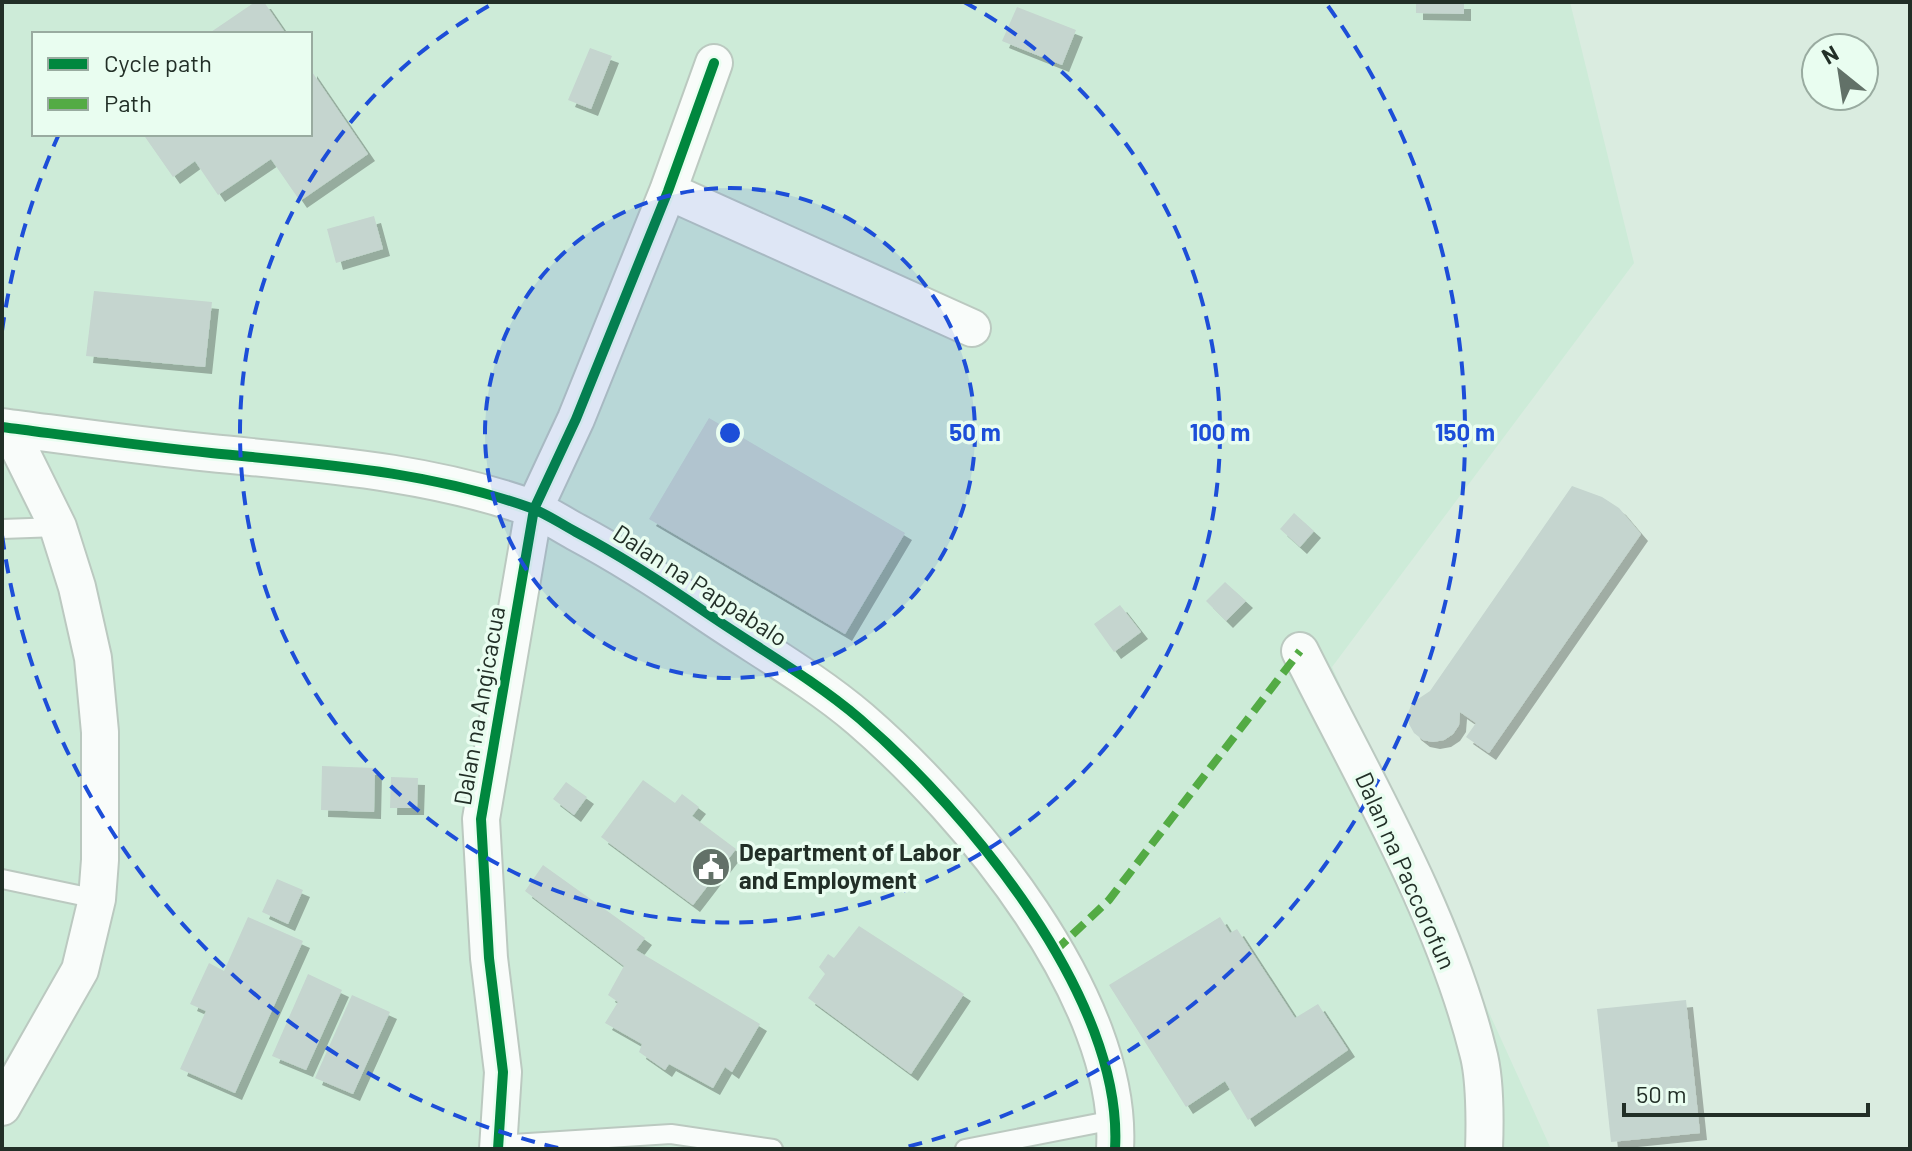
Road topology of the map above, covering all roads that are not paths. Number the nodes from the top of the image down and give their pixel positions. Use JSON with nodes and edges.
{"nodes":[{"id":1,"x":714,"y":63,"type":"dead end"},
{"id":2,"x":668,"y":191,"type":"junction"},
{"id":3,"x":972,"y":328,"type":"dead end"},
{"id":4,"x":6,"y":427,"type":"edge"},
{"id":5,"x":534,"y":509,"type":"junction"},
{"id":6,"x":58,"y":527,"type":"junction"},
{"id":7,"x":2,"y":529,"type":"edge"},
{"id":8,"x":1300,"y":651,"type":"dead end"},
{"id":9,"x":2,"y":879,"type":"edge"},
{"id":10,"x":97,"y":899,"type":"junction"},
{"id":11,"x":2,"y":1107,"type":"edge"},
{"id":12,"x":1114,"y":1135,"type":"edge"},
{"id":13,"x":498,"y":1147,"type":"edge"},
{"id":14,"x":773,"y":1149,"type":"edge"},
{"id":15,"x":965,"y":1149,"type":"edge"},
{"id":16,"x":1484,"y":1149,"type":"edge"}],
"edges":[{"from":1,"to":2,"type":"street","name":"Dalan na Angicacua"},
{"from":2,"to":3,"type":"street"},
{"from":2,"to":5,"type":"street","name":"Dalan na Angicacua"},
{"from":4,"to":5,"type":"street","name":"Dalan na Pappabalo"},
{"from":4,"to":6,"type":"street"},
{"from":5,"to":12,"type":"street","name":"Dalan na Pappabalo"},
{"from":5,"to":13,"type":"street","name":"Dalan na Angicacua"},
{"from":6,"to":7,"type":"lane"},
{"from":6,"to":10,"type":"street"},
{"from":8,"to":16,"type":"street","name":"Dalan na Paccorofun"},
{"from":9,"to":10,"type":"lane"},
{"from":10,"to":11,"type":"street"},
{"from":12,"to":15,"type":"lane"},
{"from":13,"to":14,"type":"lane"}]}
